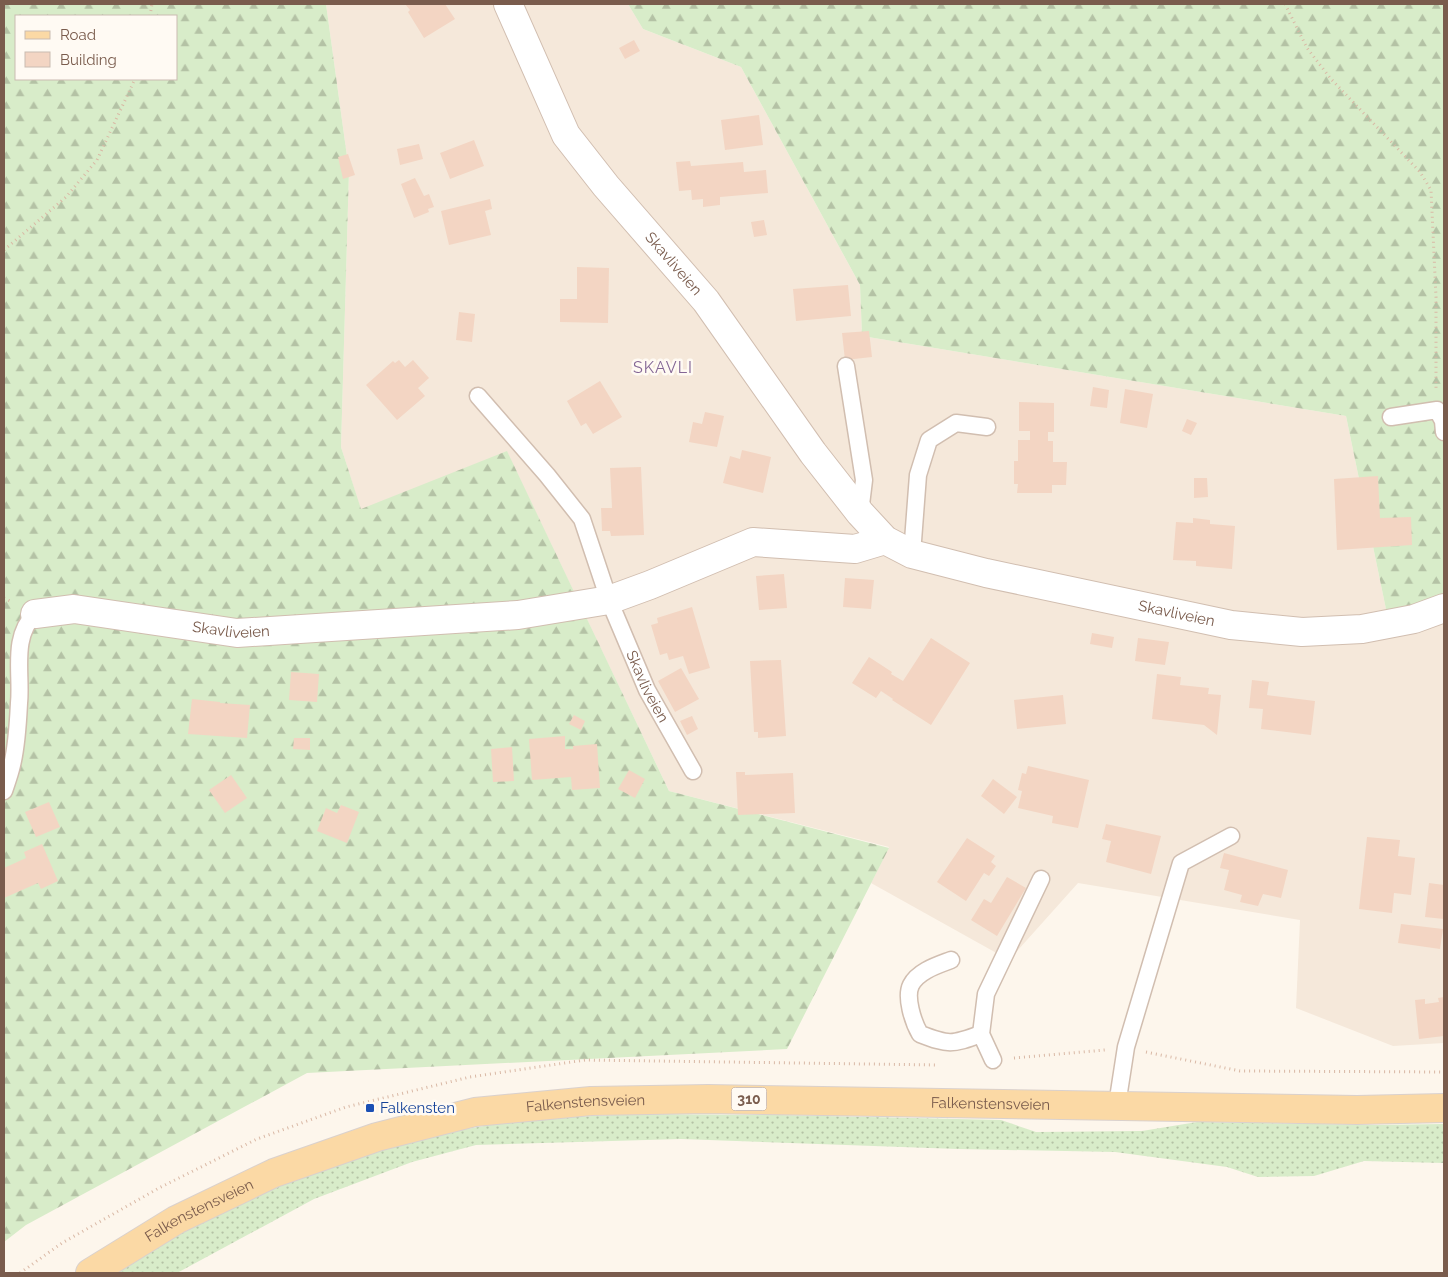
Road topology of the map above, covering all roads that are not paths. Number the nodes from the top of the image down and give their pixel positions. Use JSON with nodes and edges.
{"nodes":[{"id":1,"x":508,"y":4,"type":"edge"},
{"id":2,"x":846,"y":366,"type":"dead end"},
{"id":3,"x":478,"y":396,"type":"dead end"},
{"id":4,"x":1391,"y":417,"type":"dead end"},
{"id":5,"x":987,"y":427,"type":"dead end"},
{"id":6,"x":1444,"y":432,"type":"edge"},
{"id":7,"x":860,"y":513,"type":"junction"},
{"id":8,"x":884,"y":540,"type":"junction"},
{"id":9,"x":912,"y":554,"type":"junction"},
{"id":10,"x":608,"y":600,"type":"junction"},
{"id":11,"x":1444,"y":608,"type":"edge"},
{"id":12,"x":35,"y":614,"type":"joint"},
{"id":13,"x":693,"y":771,"type":"dead end"},
{"id":14,"x":4,"y":791,"type":"edge"},
{"id":15,"x":1231,"y":836,"type":"dead end"},
{"id":16,"x":1041,"y":879,"type":"dead end"},
{"id":17,"x":951,"y":960,"type":"dead end"},
{"id":18,"x":981,"y":1034,"type":"junction"},
{"id":19,"x":993,"y":1060,"type":"dead end"},
{"id":20,"x":1117,"y":1105,"type":"junction"},
{"id":21,"x":1444,"y":1108,"type":"edge"},
{"id":22,"x":90,"y":1273,"type":"edge"}],
"edges":[{"from":1,"to":7,"type":"street","name":"Skavliveien"},
{"from":2,"to":7,"type":"lane"},
{"from":3,"to":10,"type":"lane","name":"Skavliveien"},
{"from":4,"to":6,"type":"lane"},
{"from":5,"to":9,"type":"lane"},
{"from":7,"to":8,"type":"street","name":"Skavliveien"},
{"from":8,"to":9,"type":"street","name":"Skavliveien"},
{"from":8,"to":10,"type":"street","name":"Skavliveien"},
{"from":9,"to":11,"type":"street","name":"Skavliveien"},
{"from":10,"to":12,"type":"street","name":"Skavliveien"},
{"from":10,"to":13,"type":"lane","name":"Skavliveien"},
{"from":12,"to":14,"type":"lane","name":"Skavliveien"},
{"from":15,"to":20,"type":"lane"},
{"from":16,"to":18,"type":"lane"},
{"from":17,"to":18,"type":"lane"},
{"from":18,"to":19,"type":"lane"},
{"from":20,"to":21,"type":"main road","name":"Falkenstensveien","number":"310"},
{"from":20,"to":22,"type":"main road","name":"Falkenstensveien","number":"310"}]}
